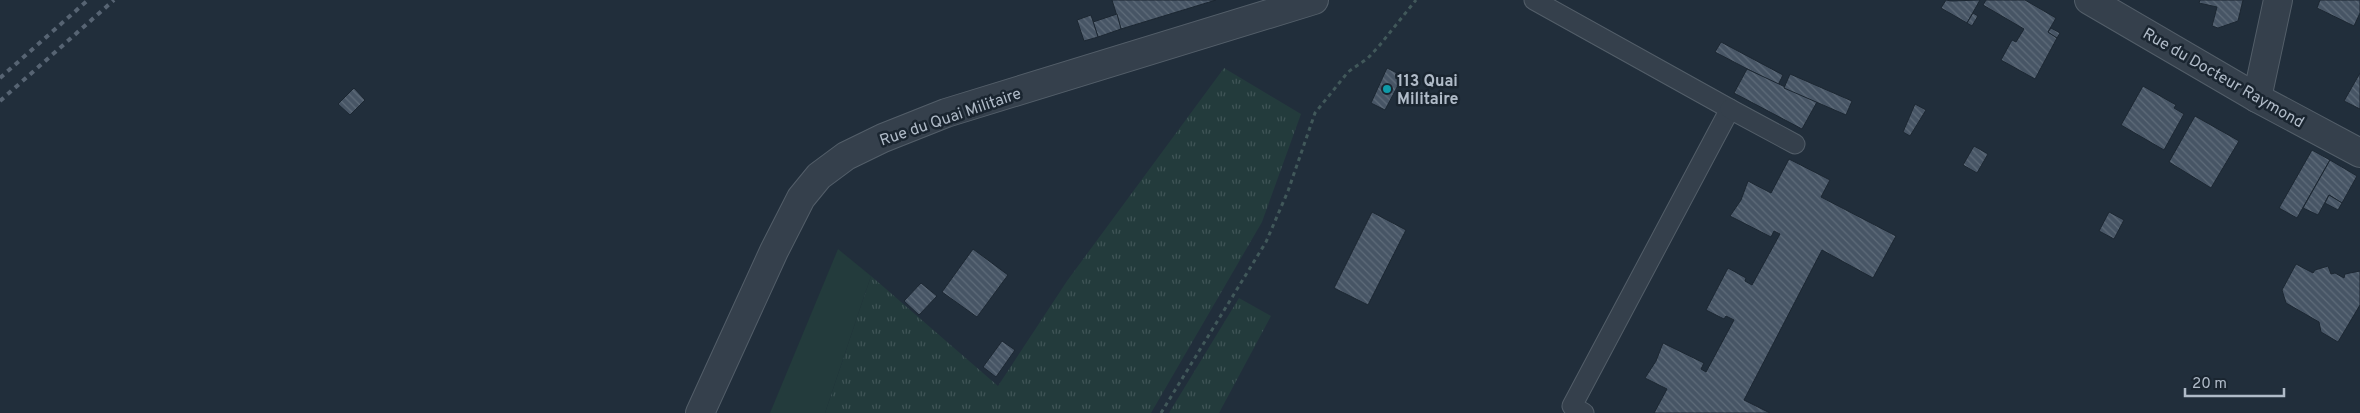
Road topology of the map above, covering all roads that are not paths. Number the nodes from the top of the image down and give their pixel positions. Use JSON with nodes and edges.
{"nodes":[{"id":1,"x":1314,"y":0,"type":"edge"},
{"id":2,"x":1534,"y":0,"type":"edge"},
{"id":3,"x":2089,"y":0,"type":"edge"},
{"id":4,"x":2278,"y":0,"type":"edge"},
{"id":5,"x":2257,"y":98,"type":"junction"},
{"id":6,"x":1730,"y":109,"type":"junction"},
{"id":7,"x":1795,"y":144,"type":"dead end"},
{"id":8,"x":2360,"y":153,"type":"edge"},
{"id":9,"x":700,"y":413,"type":"edge"},
{"id":10,"x":1584,"y":413,"type":"edge"}],
"edges":[{"from":1,"to":9,"type":"street","name":"Rue du Quai Militaire"},
{"from":2,"to":6,"type":"lane"},
{"from":3,"to":5,"type":"street","name":"Rue du Docteur Raymond"},
{"from":4,"to":5,"type":"street"},
{"from":5,"to":8,"type":"street","name":"Rue du Docteur Raymond"},
{"from":6,"to":7,"type":"lane"},
{"from":6,"to":10,"type":"lane"}]}
